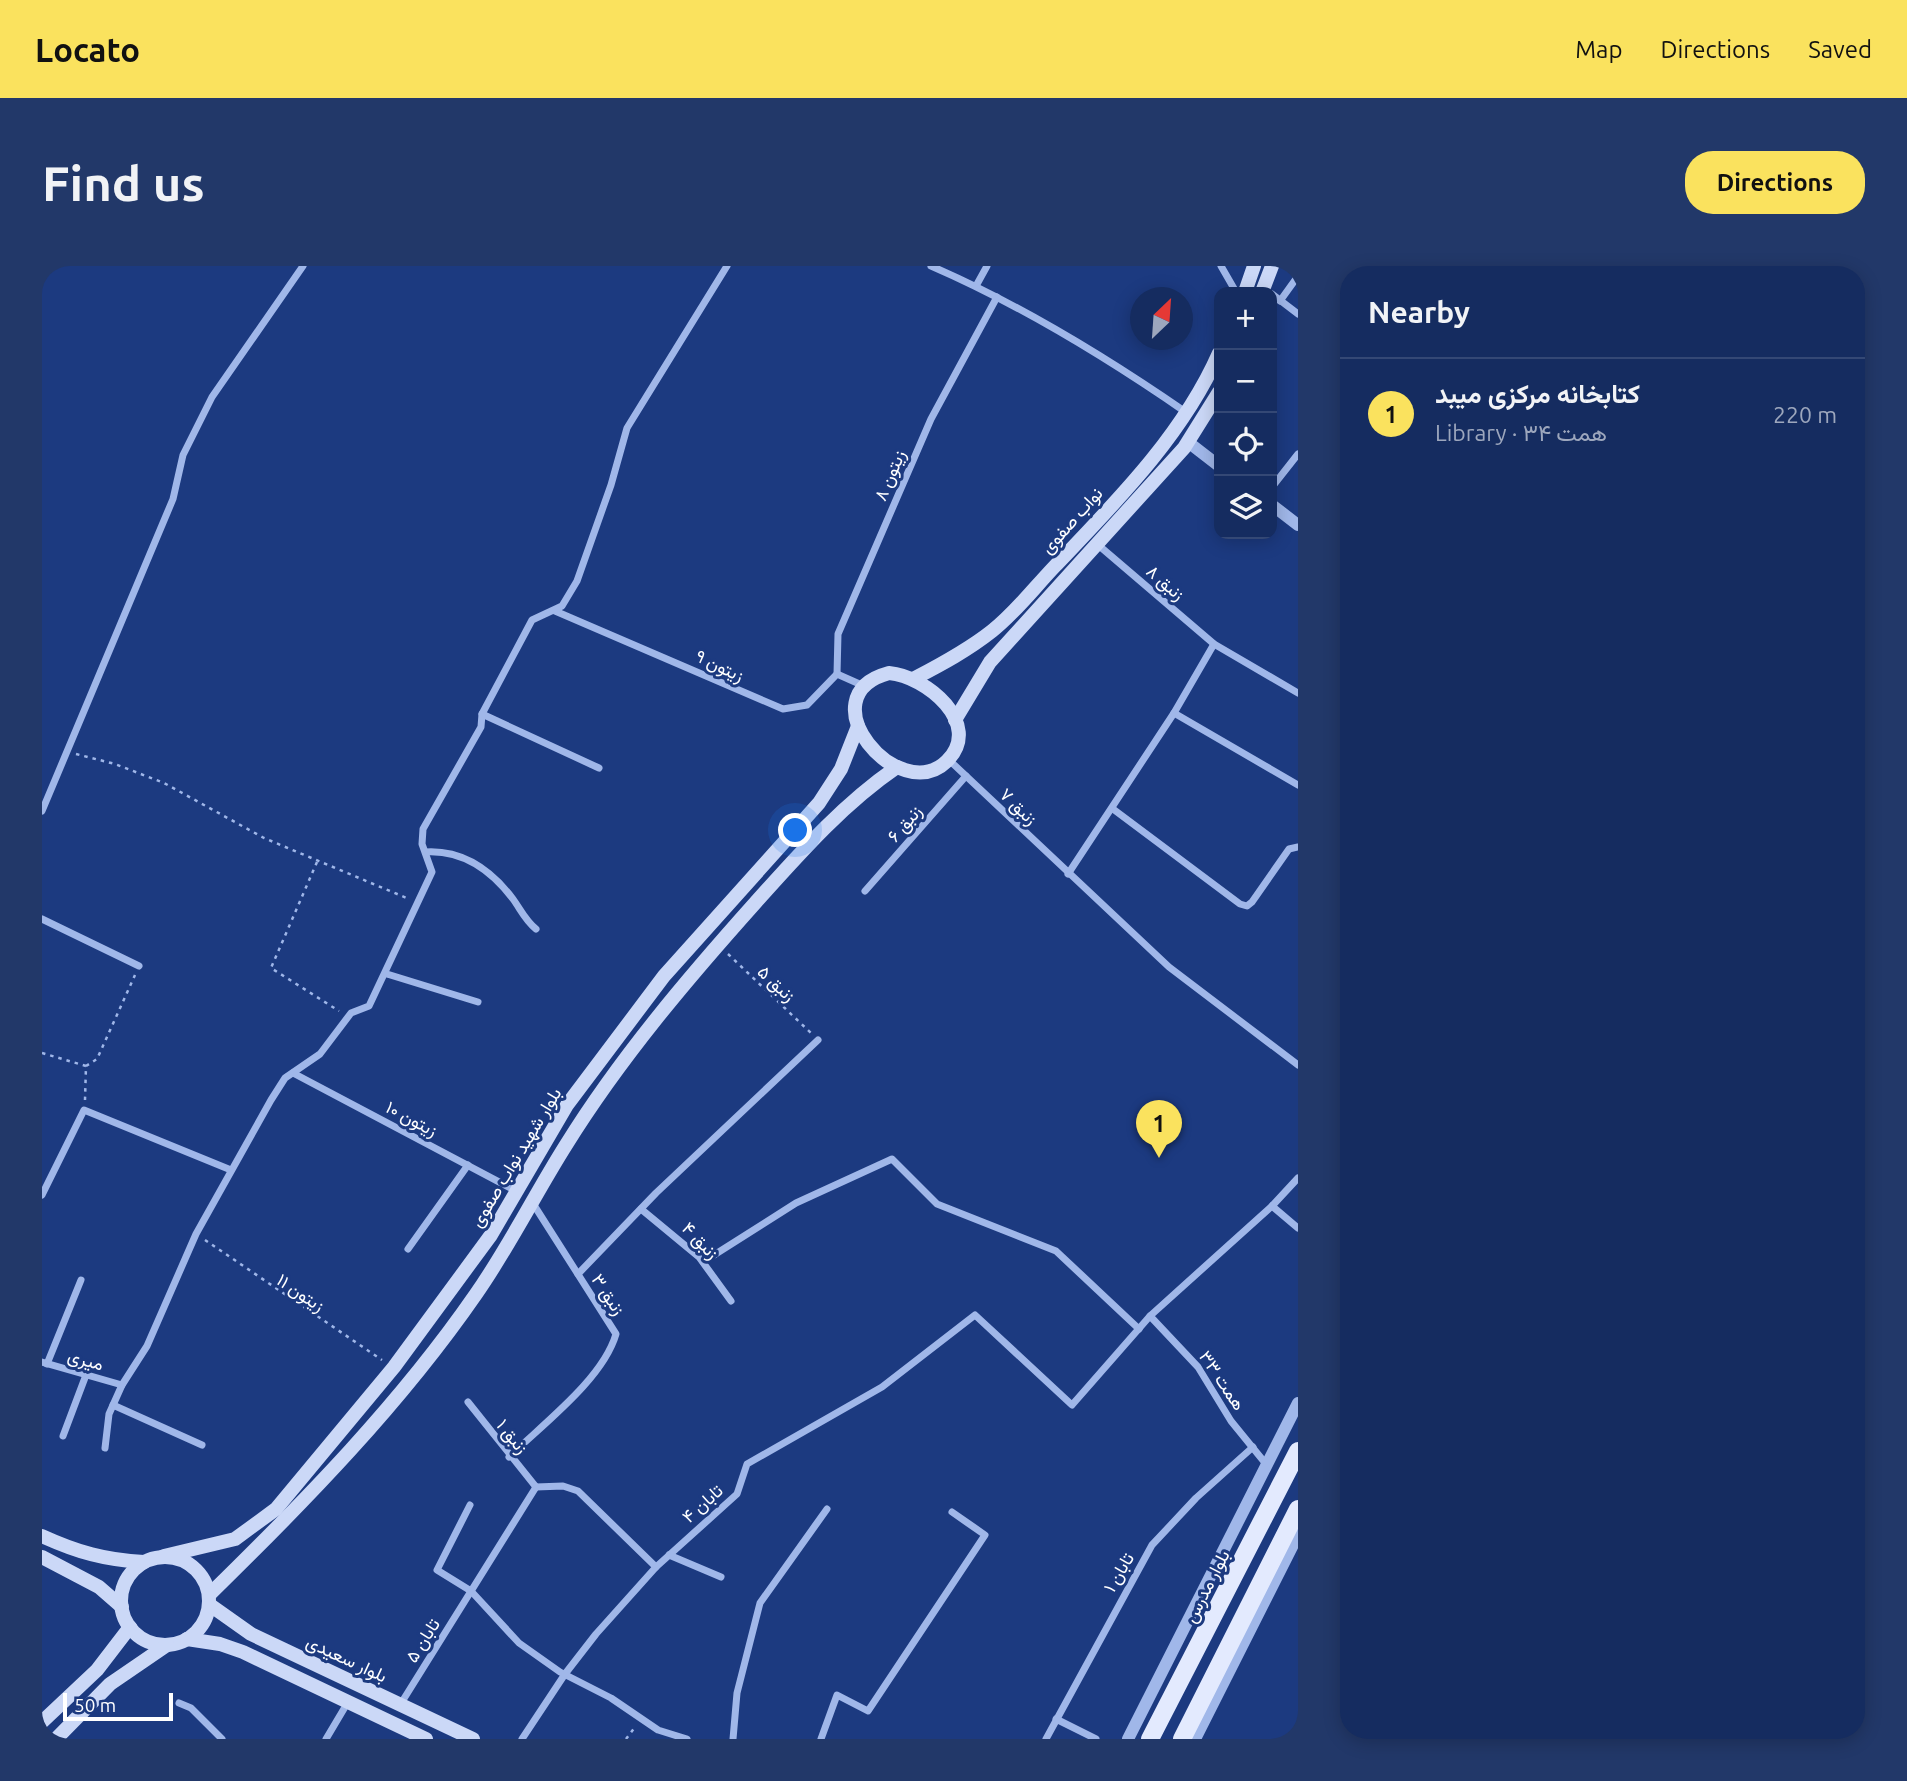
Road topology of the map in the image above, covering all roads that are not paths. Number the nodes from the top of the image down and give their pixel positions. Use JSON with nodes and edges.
{"nodes":[{"id":1,"x":303,"y":266,"type":"edge"},
{"id":2,"x":727,"y":266,"type":"edge"},
{"id":3,"x":931,"y":266,"type":"edge"},
{"id":4,"x":987,"y":266,"type":"edge"},
{"id":5,"x":1221,"y":266,"type":"edge"},
{"id":6,"x":1254,"y":266,"type":"edge"},
{"id":7,"x":1272,"y":266,"type":"edge"},
{"id":8,"x":1298,"y":276,"type":"edge"},
{"id":9,"x":976,"y":286,"type":"junction"},
{"id":10,"x":1233,"y":287,"type":"edge"},
{"id":11,"x":1247,"y":287,"type":"edge"},
{"id":12,"x":1268,"y":287,"type":"edge"},
{"id":13,"x":997,"y":298,"type":"junction"},
{"id":14,"x":1277,"y":299,"type":"edge"},
{"id":15,"x":1280,"y":301,"type":"junction"},
{"id":16,"x":1298,"y":314,"type":"edge"},
{"id":17,"x":1214,"y":365,"type":"edge"},
{"id":18,"x":1214,"y":399,"type":"edge"},
{"id":19,"x":1187,"y":413,"type":"junction"},
{"id":20,"x":1188,"y":442,"type":"junction"},
{"id":21,"x":1298,"y":454,"type":"edge"},
{"id":22,"x":1214,"y":462,"type":"edge"},
{"id":23,"x":1277,"y":481,"type":"edge"},
{"id":24,"x":1128,"y":486,"type":"junction"},
{"id":25,"x":1139,"y":497,"type":"junction"},
{"id":26,"x":1277,"y":509,"type":"edge"},
{"id":27,"x":1298,"y":525,"type":"edge"},
{"id":28,"x":1097,"y":544,"type":"junction"},
{"id":29,"x":555,"y":611,"type":"junction"},
{"id":30,"x":1214,"y":644,"type":"junction"},
{"id":31,"x":836,"y":674,"type":"junction"},
{"id":32,"x":915,"y":678,"type":"junction"},
{"id":33,"x":864,"y":685,"type":"junction"},
{"id":34,"x":1298,"y":693,"type":"edge"},
{"id":35,"x":1174,"y":713,"type":"junction"},
{"id":36,"x":482,"y":714,"type":"junction"},
{"id":37,"x":955,"y":720,"type":"junction"},
{"id":38,"x":858,"y":726,"type":"junction"},
{"id":39,"x":948,"y":760,"type":"junction"},
{"id":40,"x":897,"y":767,"type":"junction"},
{"id":41,"x":599,"y":768,"type":"dead end"},
{"id":42,"x":966,"y":776,"type":"junction"},
{"id":43,"x":1298,"y":785,"type":"edge"},
{"id":44,"x":1113,"y":809,"type":"junction"},
{"id":45,"x":42,"y":811,"type":"edge"},
{"id":46,"x":1298,"y":847,"type":"edge"},
{"id":47,"x":426,"y":852,"type":"junction"},
{"id":48,"x":1068,"y":874,"type":"junction"},
{"id":49,"x":865,"y":891,"type":"dead end"},
{"id":50,"x":42,"y":919,"type":"edge"},
{"id":51,"x":536,"y":929,"type":"dead end"},
{"id":52,"x":139,"y":966,"type":"road end"},
{"id":53,"x":387,"y":974,"type":"junction"},
{"id":54,"x":478,"y":1002,"type":"dead end"},
{"id":55,"x":818,"y":1040,"type":"road end"},
{"id":56,"x":1298,"y":1065,"type":"edge"},
{"id":57,"x":293,"y":1073,"type":"junction"},
{"id":58,"x":468,"y":1165,"type":"junction"},
{"id":59,"x":231,"y":1170,"type":"junction"},
{"id":60,"x":1298,"y":1178,"type":"edge"},
{"id":61,"x":516,"y":1191,"type":"junction"},
{"id":62,"x":42,"y":1195,"type":"edge"},
{"id":63,"x":532,"y":1202,"type":"junction"},
{"id":64,"x":1272,"y":1206,"type":"junction"},
{"id":65,"x":641,"y":1209,"type":"junction"},
{"id":66,"x":1298,"y":1228,"type":"edge"},
{"id":67,"x":491,"y":1235,"type":"junction"},
{"id":68,"x":506,"y":1246,"type":"junction"},
{"id":69,"x":408,"y":1249,"type":"dead end"},
{"id":70,"x":703,"y":1262,"type":"junction"},
{"id":71,"x":578,"y":1274,"type":"junction"},
{"id":72,"x":81,"y":1280,"type":"dead end"},
{"id":73,"x":731,"y":1301,"type":"dead end"},
{"id":74,"x":1150,"y":1316,"type":"junction"},
{"id":75,"x":1139,"y":1329,"type":"junction"},
{"id":76,"x":44,"y":1363,"type":"edge"},
{"id":77,"x":86,"y":1375,"type":"junction"},
{"id":78,"x":122,"y":1385,"type":"junction"},
{"id":79,"x":468,"y":1402,"type":"dead end"},
{"id":80,"x":1298,"y":1403,"type":"edge"},
{"id":81,"x":113,"y":1405,"type":"junction"},
{"id":82,"x":63,"y":1436,"type":"dead end"},
{"id":83,"x":202,"y":1445,"type":"dead end"},
{"id":84,"x":1253,"y":1447,"type":"junction"},
{"id":85,"x":105,"y":1448,"type":"dead end"},
{"id":86,"x":1298,"y":1451,"type":"edge"},
{"id":87,"x":509,"y":1457,"type":"junction"},
{"id":88,"x":1266,"y":1464,"type":"junction"},
{"id":89,"x":1285,"y":1478,"type":"junction"},
{"id":90,"x":536,"y":1487,"type":"junction"},
{"id":91,"x":470,"y":1505,"type":"dead end"},
{"id":92,"x":827,"y":1509,"type":"dead end"},
{"id":93,"x":1298,"y":1509,"type":"edge"},
{"id":94,"x":952,"y":1512,"type":"dead end"},
{"id":95,"x":1298,"y":1535,"type":"edge"},
{"id":96,"x":42,"y":1536,"type":"edge"},
{"id":97,"x":668,"y":1555,"type":"junction"},
{"id":98,"x":164,"y":1556,"type":"junction"},
{"id":99,"x":42,"y":1557,"type":"edge"},
{"id":100,"x":144,"y":1562,"type":"junction"},
{"id":101,"x":656,"y":1567,"type":"junction"},
{"id":102,"x":721,"y":1577,"type":"dead end"},
{"id":103,"x":471,"y":1591,"type":"junction"},
{"id":104,"x":210,"y":1599,"type":"junction"},
{"id":105,"x":121,"y":1607,"type":"junction"},
{"id":106,"x":130,"y":1627,"type":"junction"},
{"id":107,"x":187,"y":1639,"type":"junction"},
{"id":108,"x":167,"y":1645,"type":"junction"},
{"id":109,"x":565,"y":1674,"type":"junction"},
{"id":110,"x":348,"y":1702,"type":"junction"},
{"id":111,"x":178,"y":1703,"type":"dead end"},
{"id":112,"x":400,"y":1705,"type":"junction"},
{"id":113,"x":1056,"y":1719,"type":"junction"},
{"id":114,"x":42,"y":1722,"type":"edge"},
{"id":115,"x":418,"y":1737,"type":"edge"},
{"id":116,"x":57,"y":1739,"type":"edge"},
{"id":117,"x":222,"y":1739,"type":"edge"},
{"id":118,"x":326,"y":1739,"type":"edge"},
{"id":119,"x":473,"y":1739,"type":"edge"},
{"id":120,"x":522,"y":1739,"type":"edge"},
{"id":121,"x":687,"y":1739,"type":"edge"},
{"id":122,"x":733,"y":1739,"type":"edge"},
{"id":123,"x":821,"y":1739,"type":"edge"},
{"id":124,"x":1046,"y":1739,"type":"edge"},
{"id":125,"x":1096,"y":1739,"type":"edge"},
{"id":126,"x":1128,"y":1739,"type":"edge"},
{"id":127,"x":1150,"y":1739,"type":"edge"},
{"id":128,"x":1182,"y":1739,"type":"edge"},
{"id":129,"x":1195,"y":1739,"type":"edge"}],
"edges":[{"from":1,"to":45,"type":"street"},
{"from":2,"to":29,"type":"street"},
{"from":3,"to":9,"type":"street"},
{"from":4,"to":9,"type":"street"},
{"from":5,"to":10,"type":"street"},
{"from":6,"to":11,"type":"main road"},
{"from":7,"to":12,"type":"main road"},
{"from":8,"to":15,"type":"street"},
{"from":9,"to":13,"type":"street"},
{"from":13,"to":19,"type":"street"},
{"from":13,"to":31,"type":"street","name":"زیتون ۸"},
{"from":14,"to":15,"type":"street"},
{"from":15,"to":16,"type":"street"},
{"from":17,"to":19,"type":"main road","name":"نواب صفوی"},
{"from":18,"to":20,"type":"main road","name":"نواب صفوی"},
{"from":19,"to":24,"type":"main road","name":"نواب صفوی"},
{"from":20,"to":22,"type":"street"},
{"from":20,"to":25,"type":"main road","name":"نواب صفوی"},
{"from":21,"to":23,"type":"street"},
{"from":24,"to":25,"type":"main road"},
{"from":24,"to":32,"type":"main road","name":"نواب صفوی"},
{"from":25,"to":28,"type":"main road","name":"نواب صفوی"},
{"from":26,"to":27,"type":"street"},
{"from":28,"to":30,"type":"street","name":"زنبق ۸"},
{"from":28,"to":37,"type":"main road","name":"نواب صفوی"},
{"from":29,"to":31,"type":"street","name":"زیتون ۹"},
{"from":29,"to":36,"type":"street"},
{"from":30,"to":34,"type":"street","name":"زنبق ۸"},
{"from":30,"to":35,"type":"street"},
{"from":31,"to":33,"type":"street"},
{"from":32,"to":33,"type":"main road"},
{"from":32,"to":37,"type":"main road"},
{"from":33,"to":38,"type":"main road"},
{"from":35,"to":43,"type":"street"},
{"from":35,"to":44,"type":"street"},
{"from":36,"to":41,"type":"street"},
{"from":36,"to":47,"type":"street"},
{"from":37,"to":39,"type":"main road"},
{"from":38,"to":40,"type":"main road"},
{"from":38,"to":61,"type":"main road","name":"بلوار شهید نواب صفوی"},
{"from":39,"to":40,"type":"main road"},
{"from":39,"to":42,"type":"street","name":"زنبق ۷"},
{"from":40,"to":63,"type":"main road"},
{"from":42,"to":48,"type":"street","name":"زنبق ۷"},
{"from":42,"to":49,"type":"street","name":"زنبق ۶"},
{"from":44,"to":46,"type":"street"},
{"from":44,"to":48,"type":"street"},
{"from":47,"to":51,"type":"street"},
{"from":47,"to":53,"type":"street"},
{"from":48,"to":56,"type":"street","name":"زنبق ۷"},
{"from":50,"to":52,"type":"street"},
{"from":53,"to":54,"type":"street"},
{"from":53,"to":57,"type":"street"},
{"from":55,"to":65,"type":"street"},
{"from":57,"to":58,"type":"street","name":"زیتون ۱۰"},
{"from":57,"to":59,"type":"street"},
{"from":58,"to":61,"type":"street","name":"زیتون ۱۰"},
{"from":58,"to":69,"type":"street"},
{"from":59,"to":62,"type":"street"},
{"from":59,"to":78,"type":"street"},
{"from":60,"to":64,"type":"street"},
{"from":61,"to":67,"type":"main road","name":"بلوار شهید نواب صفوی"},
{"from":63,"to":68,"type":"main road"},
{"from":63,"to":71,"type":"street","name":"زنبق ۳"},
{"from":64,"to":66,"type":"street"},
{"from":64,"to":74,"type":"street"},
{"from":65,"to":70,"type":"street","name":"زنبق ۴"},
{"from":65,"to":71,"type":"street"},
{"from":67,"to":68,"type":"main road"},
{"from":67,"to":98,"type":"main road","name":"بلوار شهید نواب صفوی"},
{"from":68,"to":104,"type":"main road"},
{"from":70,"to":73,"type":"street","name":"زنبق ۴"},
{"from":70,"to":75,"type":"street"},
{"from":71,"to":87,"type":"street","name":"زنبق ۳"},
{"from":72,"to":76,"type":"street"},
{"from":74,"to":75,"type":"street"},
{"from":74,"to":84,"type":"street","name":"همت ۳۳"},
{"from":75,"to":97,"type":"street","name":"تابان ۴"},
{"from":76,"to":77,"type":"street","name":"میری"},
{"from":77,"to":78,"type":"street","name":"میری"},
{"from":77,"to":82,"type":"street"},
{"from":78,"to":81,"type":"street"},
{"from":79,"to":87,"type":"street","name":"زنبق ۱"},
{"from":80,"to":88,"type":"street"},
{"from":81,"to":83,"type":"street"},
{"from":81,"to":85,"type":"street"},
{"from":84,"to":88,"type":"street","name":"همت ۳۳"},
{"from":84,"to":113,"type":"street","name":"تابان ۱"},
{"from":86,"to":89,"type":"main road","name":"بلوار مدرس"},
{"from":87,"to":90,"type":"street","name":"زنبق ۱"},
{"from":88,"to":89,"type":"street"},
{"from":88,"to":126,"type":"street"},
{"from":89,"to":127,"type":"main road","name":"بلوار مدرس"},
{"from":90,"to":101,"type":"street"},
{"from":90,"to":103,"type":"street","name":"تابان ۵"},
{"from":91,"to":103,"type":"street"},
{"from":92,"to":122,"type":"street"},
{"from":93,"to":128,"type":"main road"},
{"from":94,"to":123,"type":"street"},
{"from":95,"to":129,"type":"street"},
{"from":96,"to":100,"type":"main road"},
{"from":97,"to":101,"type":"street","name":"تابان ۴"},
{"from":97,"to":102,"type":"street"},
{"from":98,"to":100,"type":"main road"},
{"from":98,"to":104,"type":"main road"},
{"from":99,"to":105,"type":"main road"},
{"from":100,"to":105,"type":"main road"},
{"from":101,"to":109,"type":"street","name":"تابان ۴"},
{"from":103,"to":109,"type":"street"},
{"from":103,"to":112,"type":"street","name":"تابان ۵"},
{"from":104,"to":107,"type":"main road"},
{"from":104,"to":112,"type":"main road","name":"بلوار سعیدی"},
{"from":105,"to":106,"type":"main road"},
{"from":106,"to":108,"type":"main road"},
{"from":106,"to":114,"type":"main road"},
{"from":107,"to":108,"type":"main road"},
{"from":107,"to":110,"type":"main road"},
{"from":108,"to":116,"type":"main road"},
{"from":109,"to":120,"type":"street","name":"تابان ۴"},
{"from":109,"to":121,"type":"street"},
{"from":110,"to":115,"type":"main road"},
{"from":110,"to":118,"type":"street"},
{"from":111,"to":117,"type":"street"},
{"from":112,"to":119,"type":"main road","name":"بلوار سعیدی"},
{"from":113,"to":124,"type":"street","name":"تابان ۱"},
{"from":113,"to":125,"type":"street"}]}
